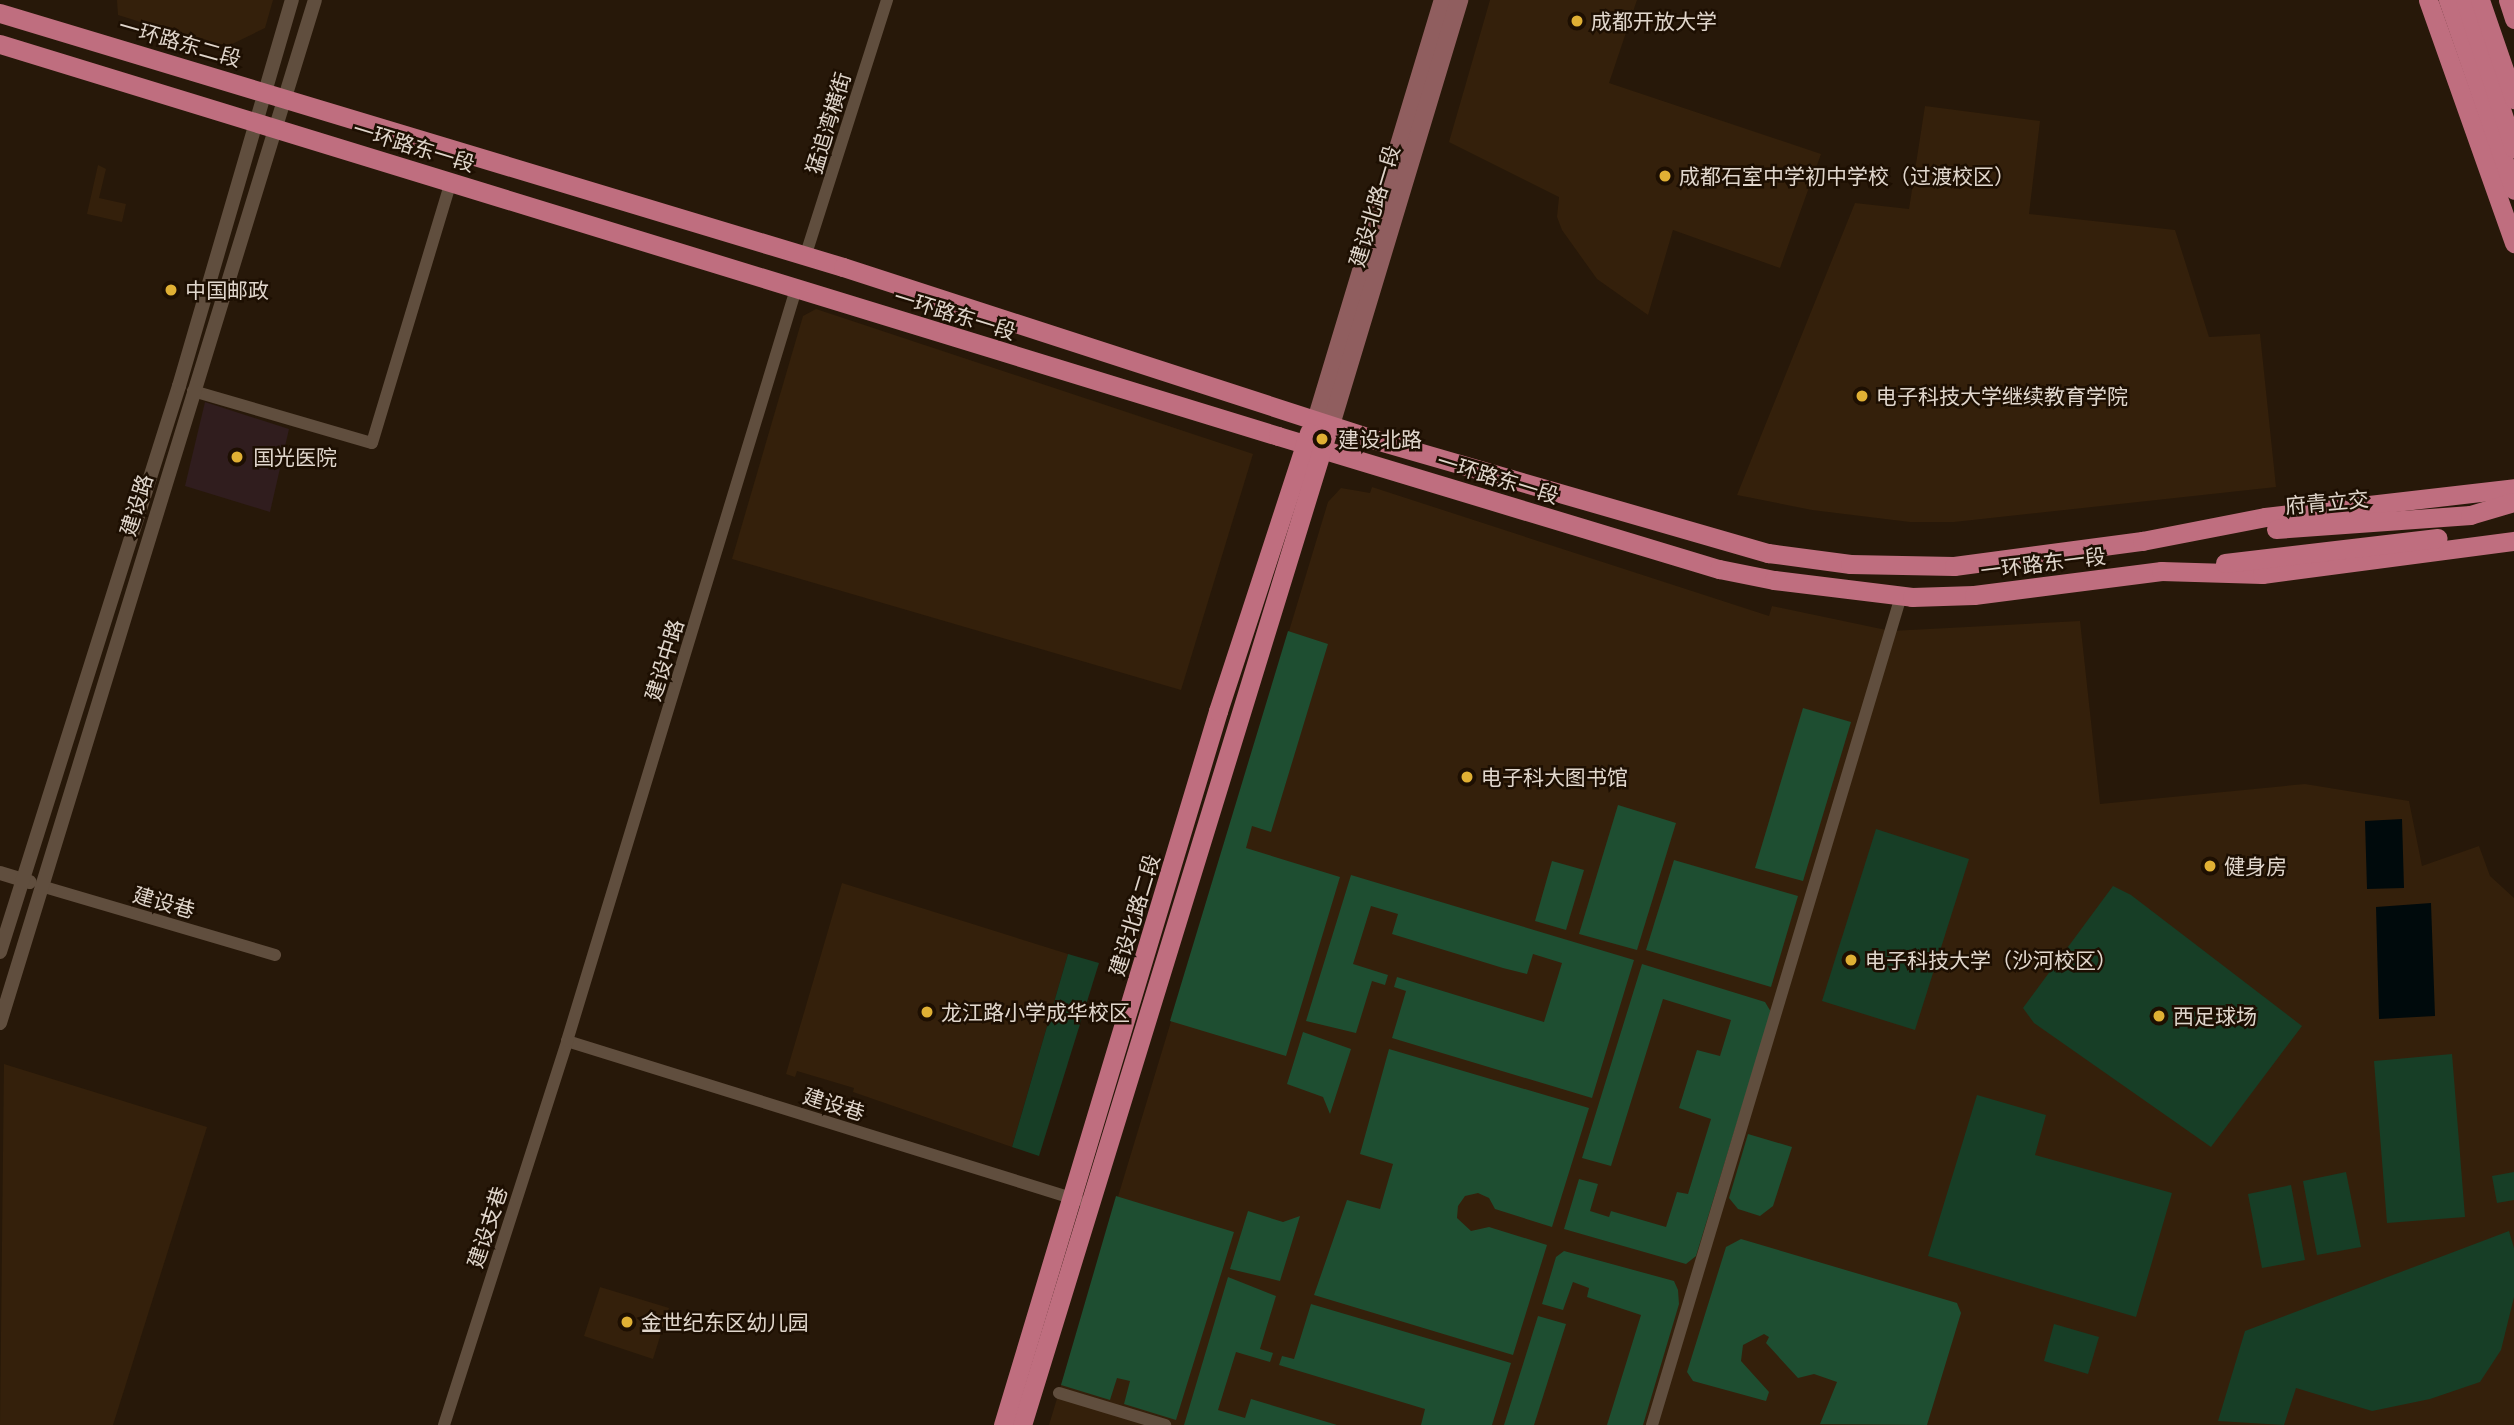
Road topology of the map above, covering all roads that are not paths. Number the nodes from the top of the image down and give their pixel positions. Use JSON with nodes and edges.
{"nodes":[{"id":1,"x":292,"y":0,"type":"edge"},
{"id":2,"x":315,"y":0,"type":"edge"},
{"id":3,"x":887,"y":0,"type":"edge"},
{"id":4,"x":1443,"y":0,"type":"edge"},
{"id":5,"x":1460,"y":0,"type":"edge"},
{"id":6,"x":2428,"y":0,"type":"edge"},
{"id":7,"x":2448,"y":0,"type":"edge"},
{"id":8,"x":2465,"y":0,"type":"edge"},
{"id":9,"x":2480,"y":0,"type":"edge"},
{"id":10,"x":2489,"y":0,"type":"edge"},
{"id":11,"x":2508,"y":0,"type":"edge"},
{"id":12,"x":0,"y":13,"type":"edge"},
{"id":13,"x":2514,"y":19,"type":"edge"},
{"id":14,"x":0,"y":44,"type":"edge"},
{"id":15,"x":2514,"y":70,"type":"edge"},
{"id":16,"x":275,"y":94,"type":"junction"},
{"id":17,"x":2514,"y":99,"type":"edge"},
{"id":18,"x":266,"y":124,"type":"junction"},
{"id":19,"x":2514,"y":148,"type":"edge"},
{"id":20,"x":451,"y":182,"type":"junction"},
{"id":21,"x":2514,"y":190,"type":"edge"},
{"id":22,"x":2514,"y":243,"type":"edge"},
{"id":23,"x":806,"y":257,"type":"junction"},
{"id":24,"x":796,"y":289,"type":"junction"},
{"id":25,"x":193,"y":390,"type":"junction"},
{"id":26,"x":1324,"y":422,"type":"junction"},
{"id":27,"x":1311,"y":445,"type":"junction"},
{"id":28,"x":1411,"y":450,"type":"junction"},
{"id":29,"x":1403,"y":473,"type":"junction"},
{"id":30,"x":2514,"y":488,"type":"edge"},
{"id":31,"x":2514,"y":502,"type":"edge"},
{"id":32,"x":2142,"y":541,"type":"junction"},
{"id":33,"x":2514,"y":544,"type":"edge"},
{"id":34,"x":2161,"y":571,"type":"junction"},
{"id":35,"x":1901,"y":596,"type":"junction"},
{"id":36,"x":0,"y":873,"type":"edge"},
{"id":37,"x":22,"y":880,"type":"junction"},
{"id":38,"x":41,"y":886,"type":"junction"},
{"id":39,"x":0,"y":952,"type":"edge"},
{"id":40,"x":275,"y":955,"type":"dead end"},
{"id":41,"x":0,"y":1023,"type":"edge"},
{"id":42,"x":567,"y":1041,"type":"junction"},
{"id":43,"x":1081,"y":1201,"type":"junction"},
{"id":44,"x":1059,"y":1393,"type":"dead end"},
{"id":45,"x":444,"y":1425,"type":"edge"},
{"id":46,"x":1003,"y":1425,"type":"edge"},
{"id":47,"x":1022,"y":1425,"type":"edge"},
{"id":48,"x":1165,"y":1425,"type":"edge"},
{"id":49,"x":1652,"y":1425,"type":"edge"}],
"edges":[{"from":1,"to":16,"type":"street","name":"建设路"},
{"from":2,"to":16,"type":"street","name":"建设路"},
{"from":3,"to":23,"type":"street","name":"猛追湾横街"},
{"from":4,"to":26,"type":"main road","name":"建设北路一段"},
{"from":5,"to":26,"type":"main road","name":"建设北路一段"},
{"from":6,"to":22,"type":"main road"},
{"from":7,"to":21,"type":"main road"},
{"from":8,"to":19,"type":"main road"},
{"from":9,"to":17,"type":"main road"},
{"from":10,"to":15,"type":"main road"},
{"from":11,"to":13,"type":"main road"},
{"from":12,"to":16,"type":"main road","name":"一环路东二段"},
{"from":14,"to":18,"type":"main road"},
{"from":16,"to":18,"type":"street","name":"建设路"},
{"from":16,"to":23,"type":"main road","name":"一环路东一段"},
{"from":18,"to":20,"type":"main road","name":"一环路东一段"},
{"from":18,"to":25,"type":"street","name":"建设路"},
{"from":18,"to":37,"type":"street","name":"建设路"},
{"from":20,"to":24,"type":"main road","name":"一环路东一段"},
{"from":20,"to":25,"type":"street"},
{"from":23,"to":26,"type":"main road","name":"一环路东一段"},
{"from":24,"to":27,"type":"main road","name":"一环路东一段"},
{"from":24,"to":42,"type":"street","name":"建设中路"},
{"from":25,"to":38,"type":"street","name":"建设路"},
{"from":26,"to":27,"type":"main road","name":"建设北路二段"},
{"from":26,"to":28,"type":"main road","name":"一环路东一段"},
{"from":27,"to":29,"type":"main road","name":"一环路东一段"},
{"from":27,"to":43,"type":"main road","name":"建设北路二段"},
{"from":28,"to":29,"type":"main road"},
{"from":28,"to":32,"type":"main road","name":"一环路东一段"},
{"from":29,"to":35,"type":"main road","name":"一环路东一段"},
{"from":30,"to":32,"type":"main road","name":"一环路东一段"},
{"from":31,"to":32,"type":"main road","name":"府青立交"},
{"from":33,"to":34,"type":"main road","name":"一环路东一段"},
{"from":33,"to":34,"type":"main road"},
{"from":34,"to":35,"type":"main road","name":"一环路东一段"},
{"from":35,"to":49,"type":"street"},
{"from":36,"to":37,"type":"street"},
{"from":37,"to":38,"type":"street"},
{"from":37,"to":39,"type":"street","name":"建设路"},
{"from":38,"to":40,"type":"street","name":"建设巷"},
{"from":38,"to":41,"type":"street","name":"建设路"},
{"from":42,"to":43,"type":"street","name":"建设巷"},
{"from":42,"to":45,"type":"street","name":"建设支巷"},
{"from":43,"to":46,"type":"main road","name":"建设北路二段"},
{"from":43,"to":47,"type":"main road","name":"建设北路二段"},
{"from":44,"to":48,"type":"street"}]}
